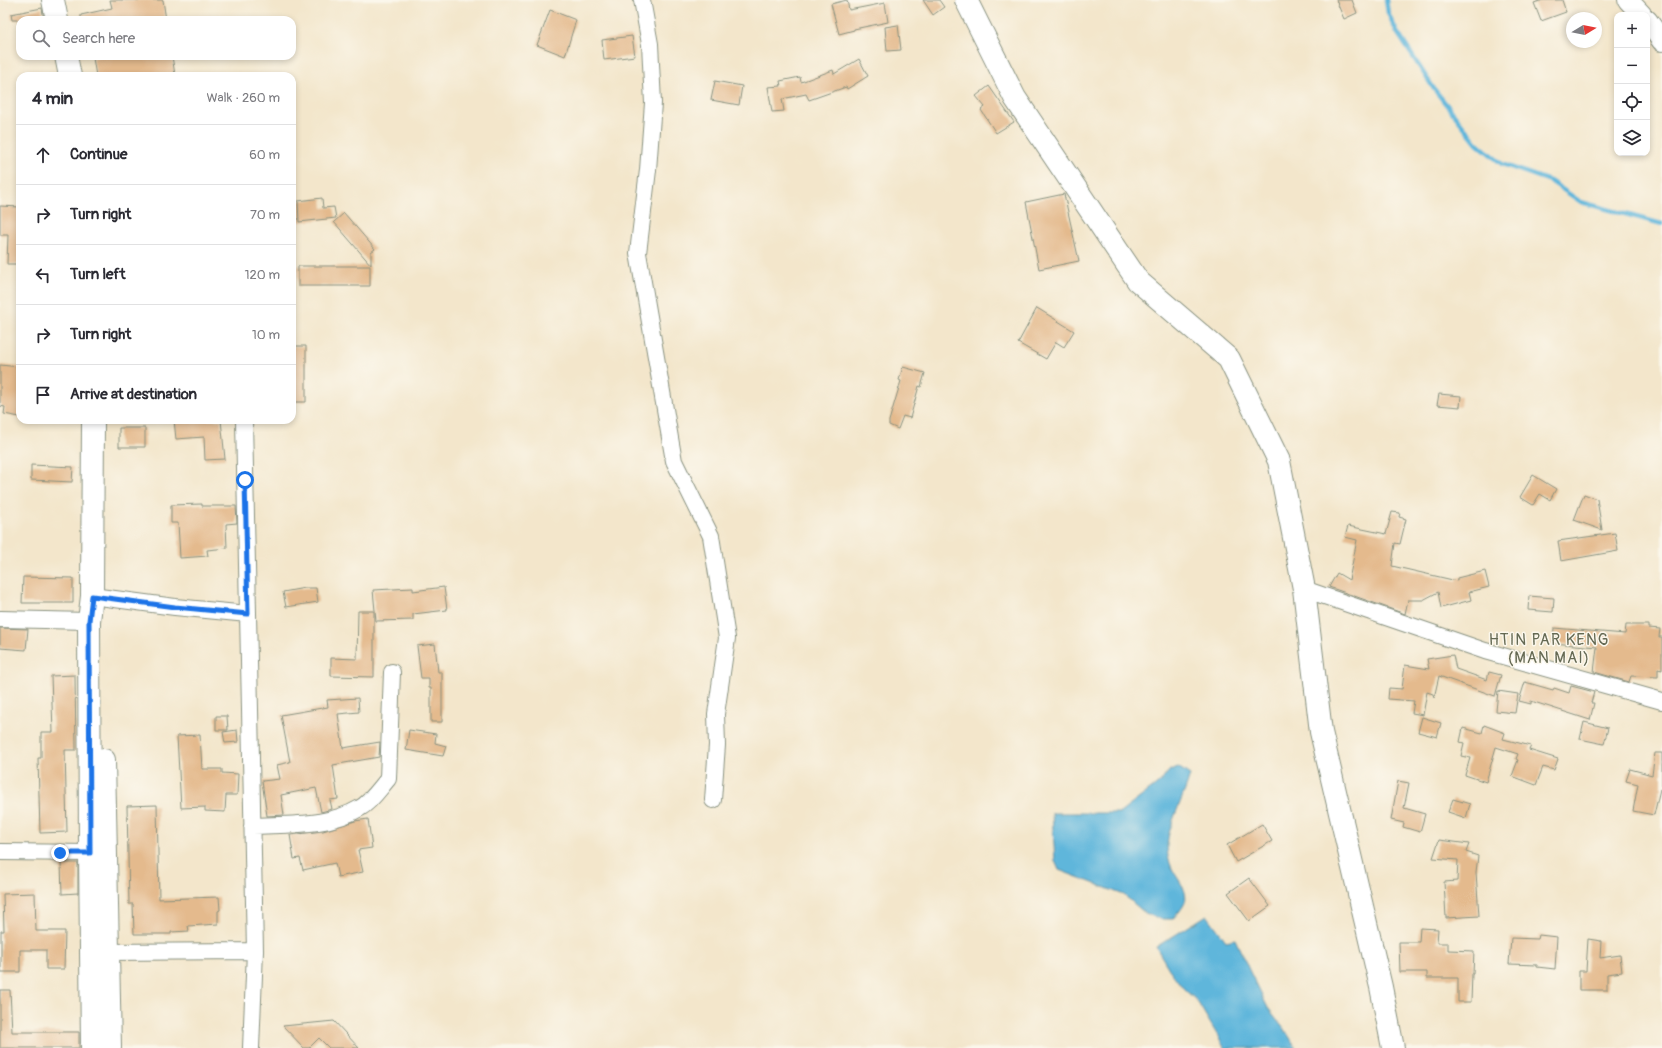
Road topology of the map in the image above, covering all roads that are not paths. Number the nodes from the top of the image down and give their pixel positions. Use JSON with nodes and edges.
{"nodes":[{"id":1,"x":53,"y":0,"type":"edge"},
{"id":2,"x":642,"y":0,"type":"edge"},
{"id":3,"x":966,"y":0,"type":"edge"},
{"id":4,"x":1628,"y":0,"type":"edge"},
{"id":5,"x":1639,"y":12,"type":"edge"},
{"id":6,"x":56,"y":16,"type":"edge"},
{"id":7,"x":1650,"y":24,"type":"edge"},
{"id":8,"x":1662,"y":41,"type":"edge"},
{"id":9,"x":67,"y":60,"type":"edge"},
{"id":10,"x":69,"y":72,"type":"edge"},
{"id":11,"x":93,"y":424,"type":"edge"},
{"id":12,"x":244,"y":424,"type":"edge"},
{"id":13,"x":1304,"y":589,"type":"junction"},
{"id":14,"x":92,"y":596,"type":"junction"},
{"id":15,"x":248,"y":614,"type":"junction"},
{"id":16,"x":0,"y":619,"type":"edge"},
{"id":17,"x":89,"y":621,"type":"junction"},
{"id":18,"x":392,"y":672,"type":"dead end"},
{"id":19,"x":1662,"y":701,"type":"edge"},
{"id":20,"x":713,"y":800,"type":"dead end"},
{"id":21,"x":252,"y":826,"type":"junction"},
{"id":22,"x":0,"y":852,"type":"edge"},
{"id":23,"x":90,"y":853,"type":"junction"},
{"id":24,"x":255,"y":951,"type":"junction"},
{"id":25,"x":99,"y":952,"type":"junction"},
{"id":26,"x":92,"y":1048,"type":"edge"},
{"id":27,"x":110,"y":1048,"type":"edge"},
{"id":28,"x":251,"y":1048,"type":"edge"},
{"id":29,"x":1393,"y":1048,"type":"edge"}],
"edges":[{"from":1,"to":6,"type":"main road"},
{"from":2,"to":20,"type":"street"},
{"from":3,"to":13,"type":"main road"},
{"from":4,"to":5,"type":"street"},
{"from":7,"to":8,"type":"street"},
{"from":9,"to":10,"type":"main road"},
{"from":11,"to":14,"type":"main road"},
{"from":12,"to":15,"type":"street"},
{"from":13,"to":19,"type":"street"},
{"from":13,"to":29,"type":"main road"},
{"from":14,"to":15,"type":"street"},
{"from":14,"to":17,"type":"main road"},
{"from":14,"to":25,"type":"main road"},
{"from":15,"to":21,"type":"street"},
{"from":16,"to":17,"type":"street"},
{"from":17,"to":23,"type":"main road"},
{"from":18,"to":21,"type":"street"},
{"from":21,"to":24,"type":"street"},
{"from":22,"to":23,"type":"street"},
{"from":23,"to":25,"type":"main road"},
{"from":24,"to":25,"type":"street"},
{"from":24,"to":28,"type":"street"},
{"from":25,"to":26,"type":"main road"},
{"from":25,"to":27,"type":"main road"}]}
